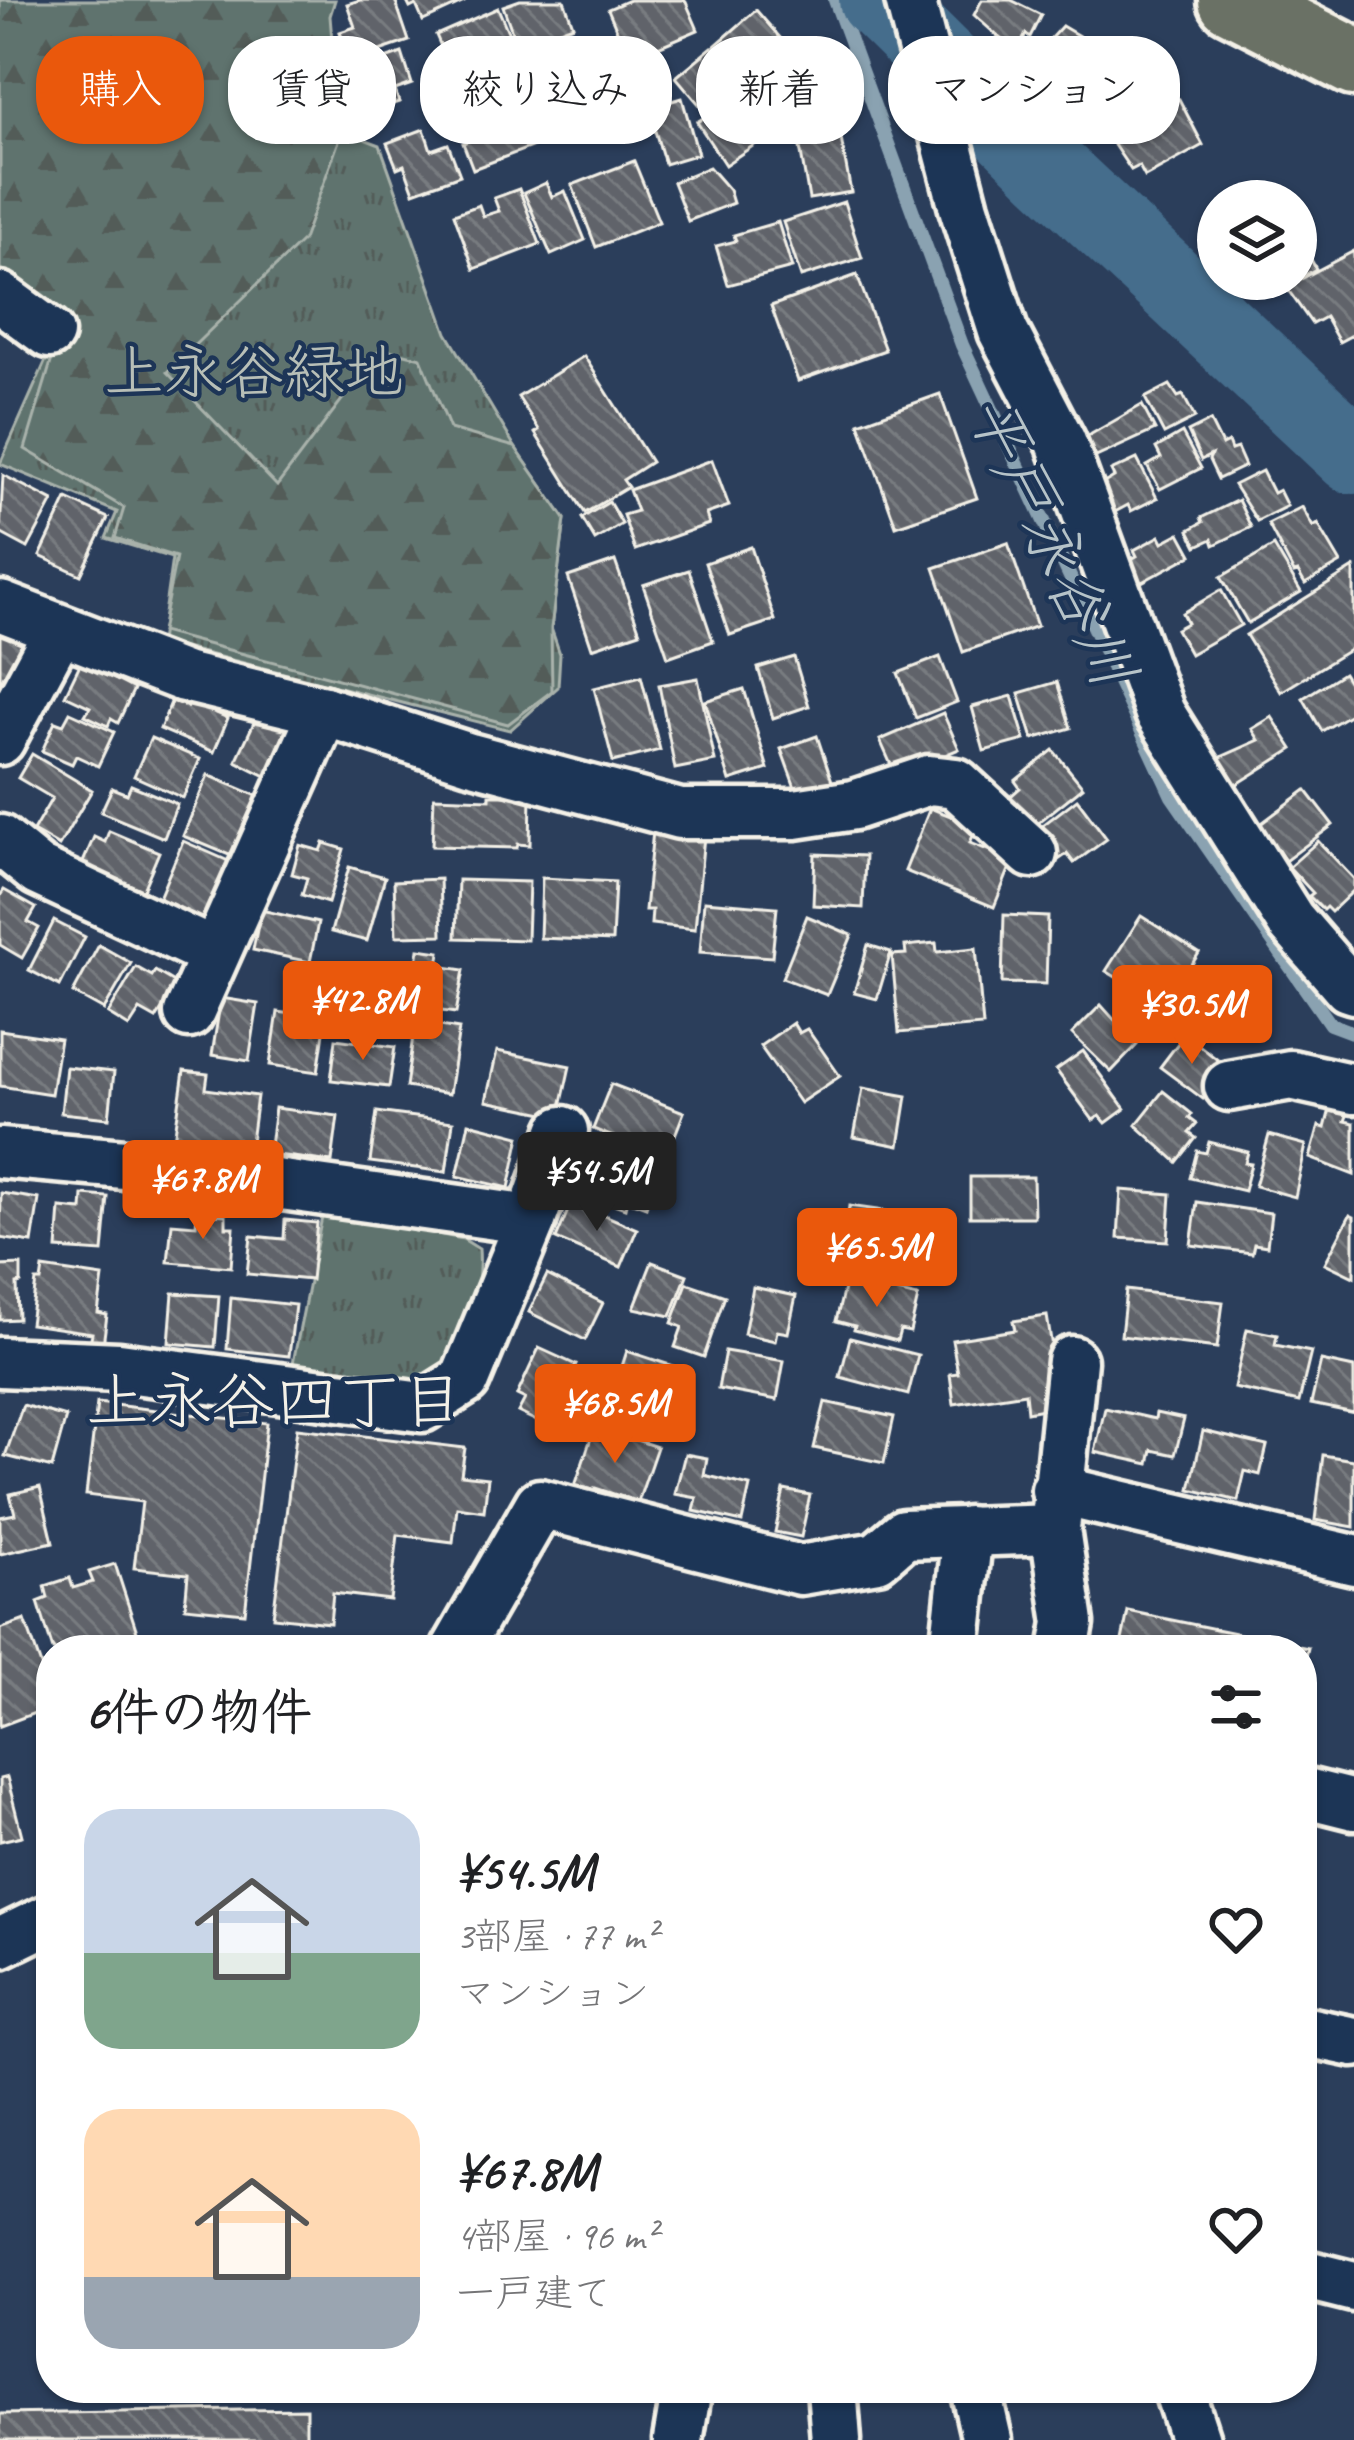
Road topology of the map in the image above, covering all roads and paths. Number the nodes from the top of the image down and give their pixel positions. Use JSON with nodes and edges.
{"nodes":[{"id":1,"x":910,"y":0,"type":"edge"},
{"id":2,"x":1232,"y":0,"type":"edge"},
{"id":3,"x":1354,"y":62,"type":"edge"},
{"id":4,"x":0,"y":297,"type":"edge"},
{"id":5,"x":49,"y":333,"type":"dead end"},
{"id":6,"x":0,"y":606,"type":"edge"},
{"id":7,"x":58,"y":630,"type":"junction"},
{"id":8,"x":323,"y":711,"type":"junction"},
{"id":9,"x":0,"y":740,"type":"edge"},
{"id":10,"x":0,"y":840,"type":"edge"},
{"id":11,"x":1032,"y":853,"type":"dead end"},
{"id":12,"x":213,"y":953,"type":"junction"},
{"id":13,"x":1354,"y":989,"type":"edge"},
{"id":14,"x":189,"y":1013,"type":"dead end"},
{"id":15,"x":1229,"y":1086,"type":"dead end"},
{"id":16,"x":1354,"y":1089,"type":"edge"},
{"id":17,"x":562,"y":1131,"type":"dead end"},
{"id":18,"x":0,"y":1154,"type":"edge"},
{"id":19,"x":531,"y":1220,"type":"junction"},
{"id":20,"x":1072,"y":1361,"type":"dead end"},
{"id":21,"x":0,"y":1362,"type":"edge"},
{"id":22,"x":1056,"y":1509,"type":"junction"},
{"id":23,"x":968,"y":1531,"type":"junction"},
{"id":24,"x":1354,"y":1560,"type":"edge"},
{"id":25,"x":465,"y":1635,"type":"edge"},
{"id":26,"x":957,"y":1635,"type":"edge"},
{"id":27,"x":1067,"y":1635,"type":"edge"},
{"id":28,"x":1317,"y":1796,"type":"edge"},
{"id":29,"x":1354,"y":1805,"type":"edge"},
{"id":30,"x":36,"y":1925,"type":"edge"},
{"id":31,"x":0,"y":1943,"type":"edge"},
{"id":32,"x":1317,"y":2034,"type":"edge"},
{"id":33,"x":1354,"y":2042,"type":"edge"},
{"id":34,"x":1317,"y":2278,"type":"edge"},
{"id":35,"x":1354,"y":2287,"type":"edge"},
{"id":36,"x":684,"y":2403,"type":"edge"},
{"id":37,"x":833,"y":2403,"type":"edge"},
{"id":38,"x":979,"y":2403,"type":"edge"},
{"id":39,"x":1183,"y":2403,"type":"edge"},
{"id":40,"x":677,"y":2440,"type":"edge"},
{"id":41,"x":836,"y":2440,"type":"edge"},
{"id":42,"x":987,"y":2440,"type":"edge"},
{"id":43,"x":1196,"y":2440,"type":"edge"}],
"edges":[{"from":1,"to":13,"type":"street"},
{"from":2,"to":3,"type":"main road"},
{"from":4,"to":5,"type":"street"},
{"from":6,"to":7,"type":"street"},
{"from":7,"to":8,"type":"street"},
{"from":7,"to":9,"type":"street"},
{"from":8,"to":11,"type":"street"},
{"from":8,"to":12,"type":"street"},
{"from":10,"to":12,"type":"street"},
{"from":12,"to":14,"type":"street"},
{"from":15,"to":16,"type":"street"},
{"from":17,"to":19,"type":"street"},
{"from":18,"to":19,"type":"street"},
{"from":19,"to":21,"type":"street"},
{"from":20,"to":22,"type":"street"},
{"from":22,"to":23,"type":"street"},
{"from":22,"to":24,"type":"street"},
{"from":22,"to":27,"type":"street"},
{"from":23,"to":25,"type":"street"},
{"from":23,"to":26,"type":"street"},
{"from":28,"to":29,"type":"street"},
{"from":30,"to":31,"type":"street"},
{"from":32,"to":33,"type":"street"},
{"from":34,"to":35,"type":"street"},
{"from":36,"to":40,"type":"street"},
{"from":37,"to":41,"type":"street"},
{"from":38,"to":42,"type":"street"},
{"from":39,"to":43,"type":"street"}]}
